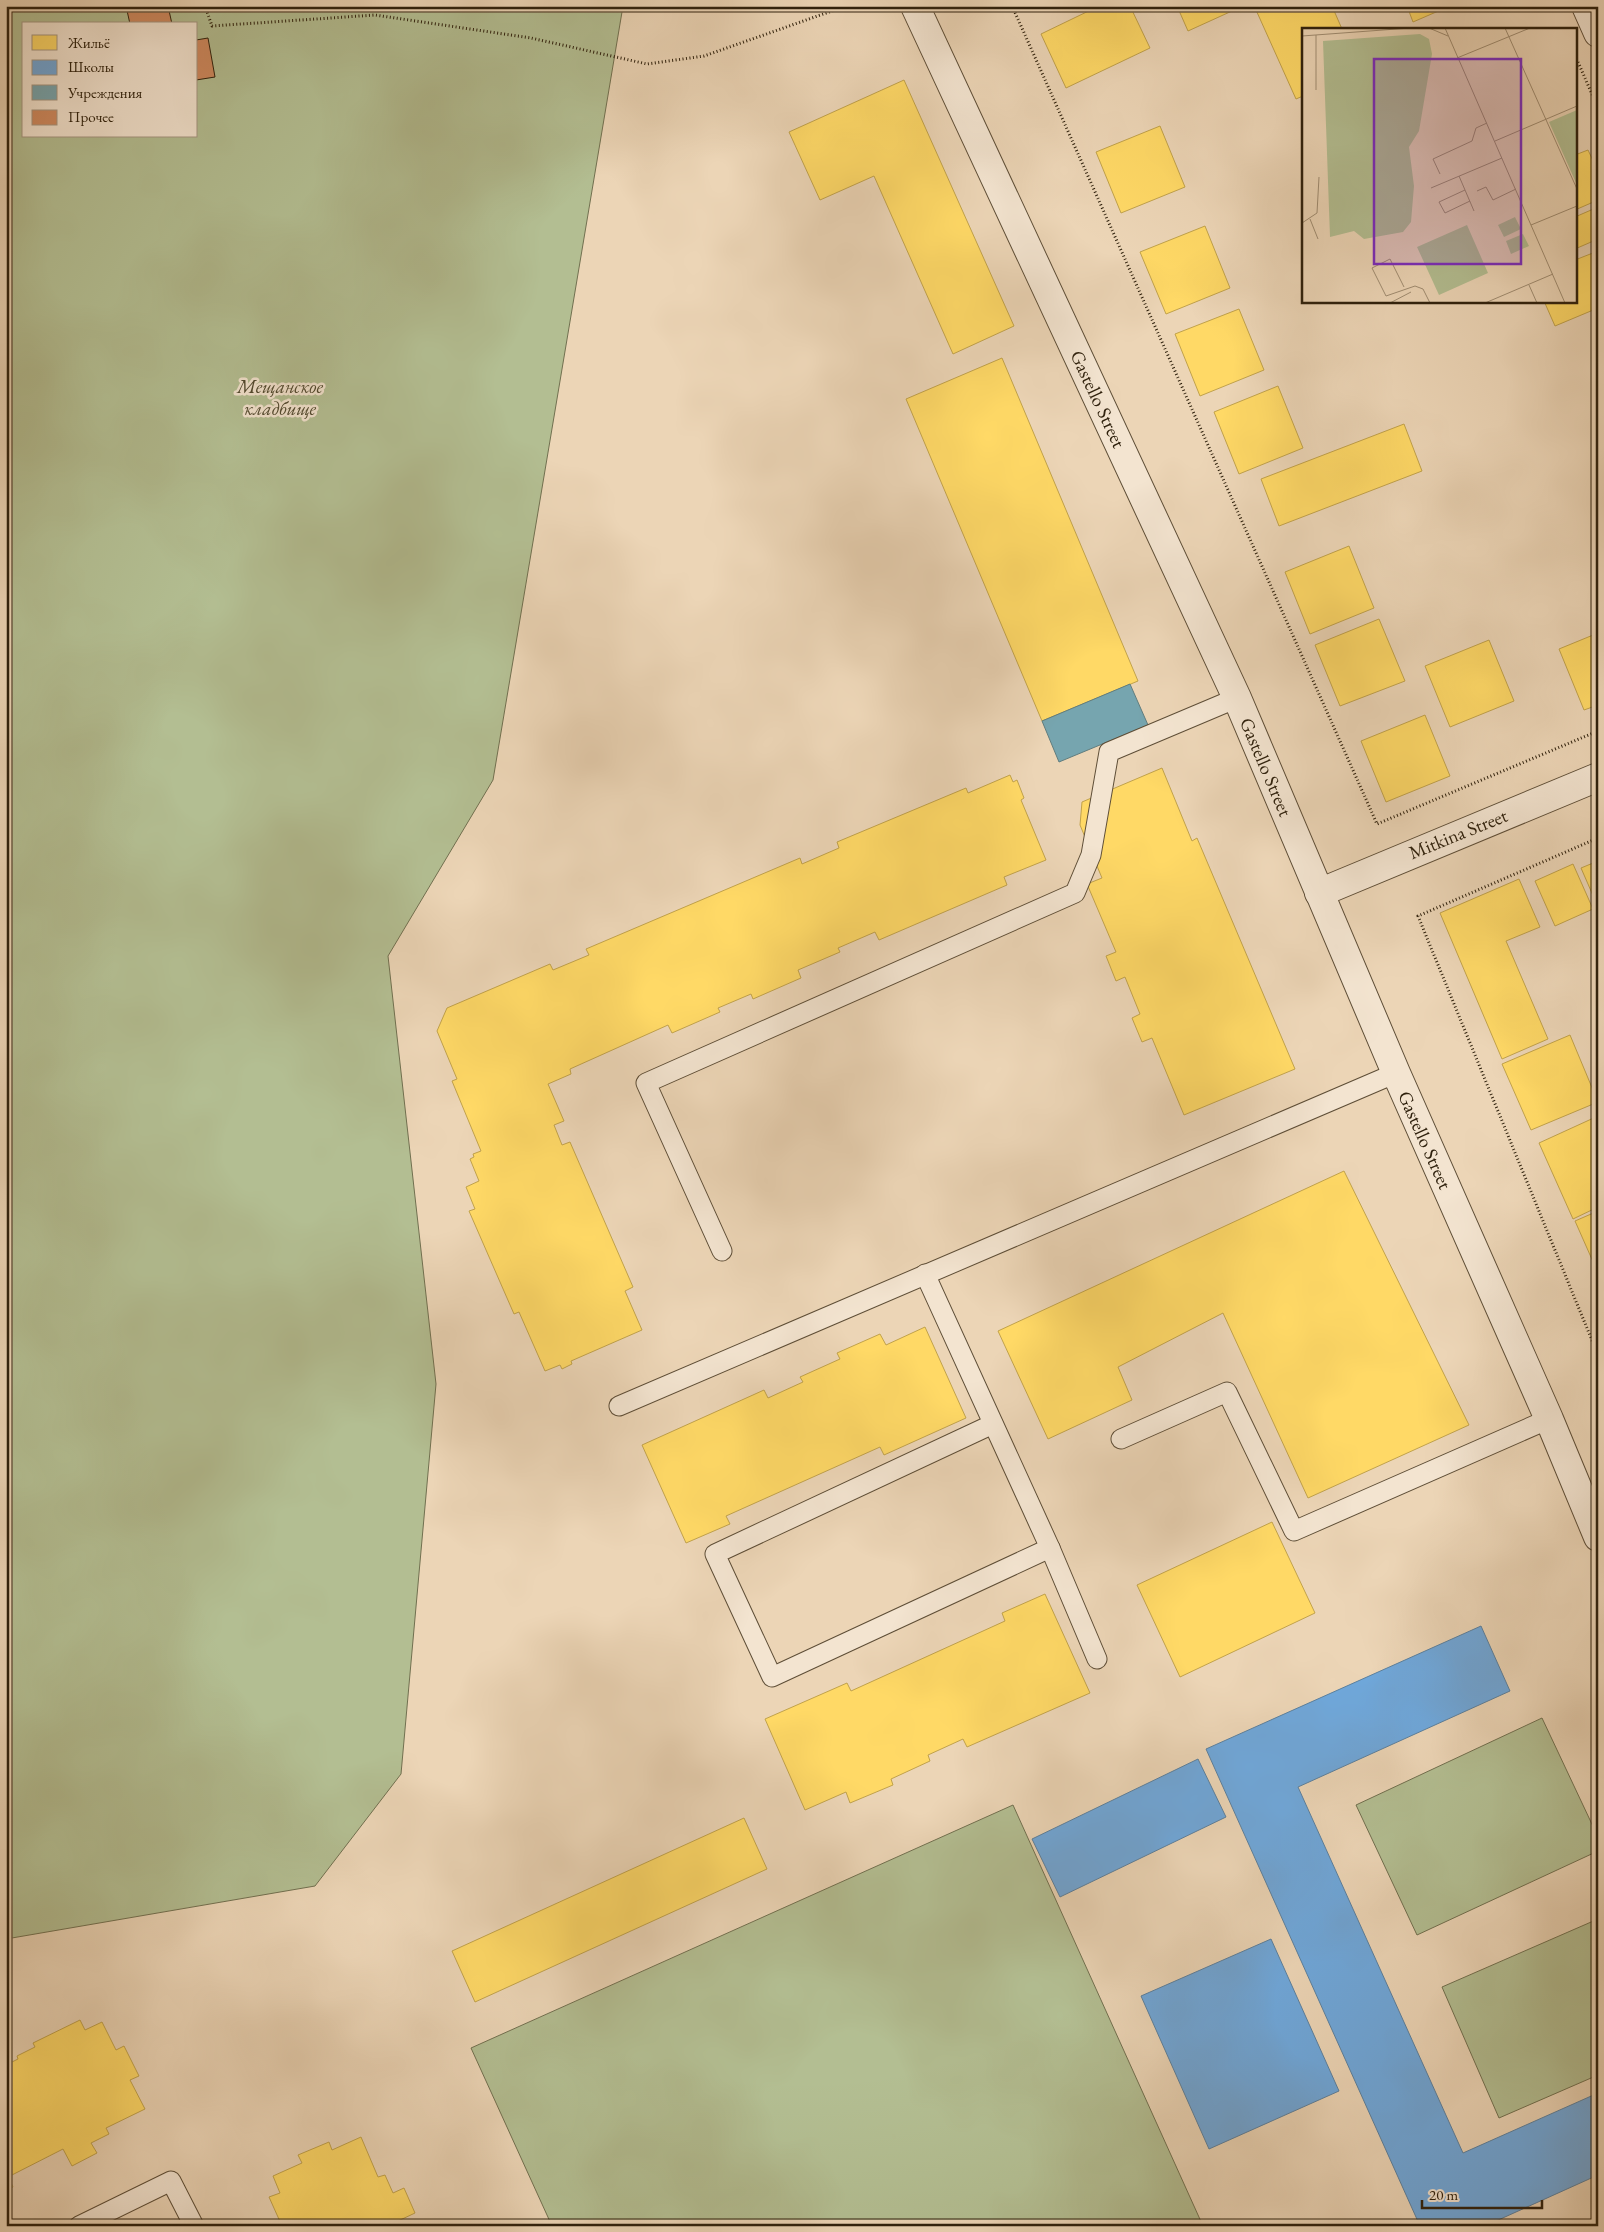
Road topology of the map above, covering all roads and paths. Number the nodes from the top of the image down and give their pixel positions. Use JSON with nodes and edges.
{"nodes":[{"id":1,"x":205,"y":6,"type":"edge"},
{"id":2,"x":846,"y":6,"type":"edge"},
{"id":3,"x":915,"y":6,"type":"edge"},
{"id":4,"x":1018,"y":6,"type":"edge"},
{"id":5,"x":1586,"y":6,"type":"edge"},
{"id":6,"x":1598,"y":33,"type":"edge"},
{"id":7,"x":1576,"y":59,"type":"edge"},
{"id":8,"x":1598,"y":108,"type":"edge"},
{"id":9,"x":1237,"y":698,"type":"junction"},
{"id":10,"x":1598,"y":731,"type":"edge"},
{"id":11,"x":1598,"y":777,"type":"edge"},
{"id":12,"x":1598,"y":838,"type":"edge"},
{"id":13,"x":1318,"y":893,"type":"junction"},
{"id":14,"x":1396,"y":1074,"type":"junction"},
{"id":15,"x":722,"y":1252,"type":"dead end"},
{"id":16,"x":925,"y":1274,"type":"junction"},
{"id":17,"x":1598,"y":1355,"type":"edge"},
{"id":18,"x":619,"y":1406,"type":"dead end"},
{"id":19,"x":1549,"y":1419,"type":"junction"},
{"id":20,"x":993,"y":1424,"type":"junction"},
{"id":21,"x":1121,"y":1439,"type":"dead end"},
{"id":22,"x":1598,"y":1537,"type":"edge"},
{"id":23,"x":1050,"y":1548,"type":"junction"},
{"id":24,"x":1097,"y":1659,"type":"dead end"},
{"id":25,"x":79,"y":2226,"type":"edge"},
{"id":26,"x":194,"y":2226,"type":"edge"}],
"edges":[{"from":1,"to":2,"type":"path"},
{"from":3,"to":9,"type":"street","name":"Gastello Street"},
{"from":4,"to":10,"type":"path"},
{"from":5,"to":6,"type":"street"},
{"from":7,"to":8,"type":"path"},
{"from":9,"to":13,"type":"street","name":"Gastello Street"},
{"from":9,"to":15,"type":"lane"},
{"from":11,"to":13,"type":"street","name":"Mitkina Street"},
{"from":12,"to":17,"type":"path"},
{"from":13,"to":14,"type":"street","name":"Gastello Street"},
{"from":14,"to":16,"type":"lane"},
{"from":14,"to":19,"type":"street","name":"Gastello Street"},
{"from":16,"to":18,"type":"lane"},
{"from":16,"to":20,"type":"lane"},
{"from":19,"to":21,"type":"lane"},
{"from":19,"to":22,"type":"street","name":"Gastello Street"},
{"from":20,"to":23,"type":"lane"},
{"from":20,"to":23,"type":"lane"},
{"from":23,"to":24,"type":"lane"},
{"from":25,"to":26,"type":"lane"}]}
